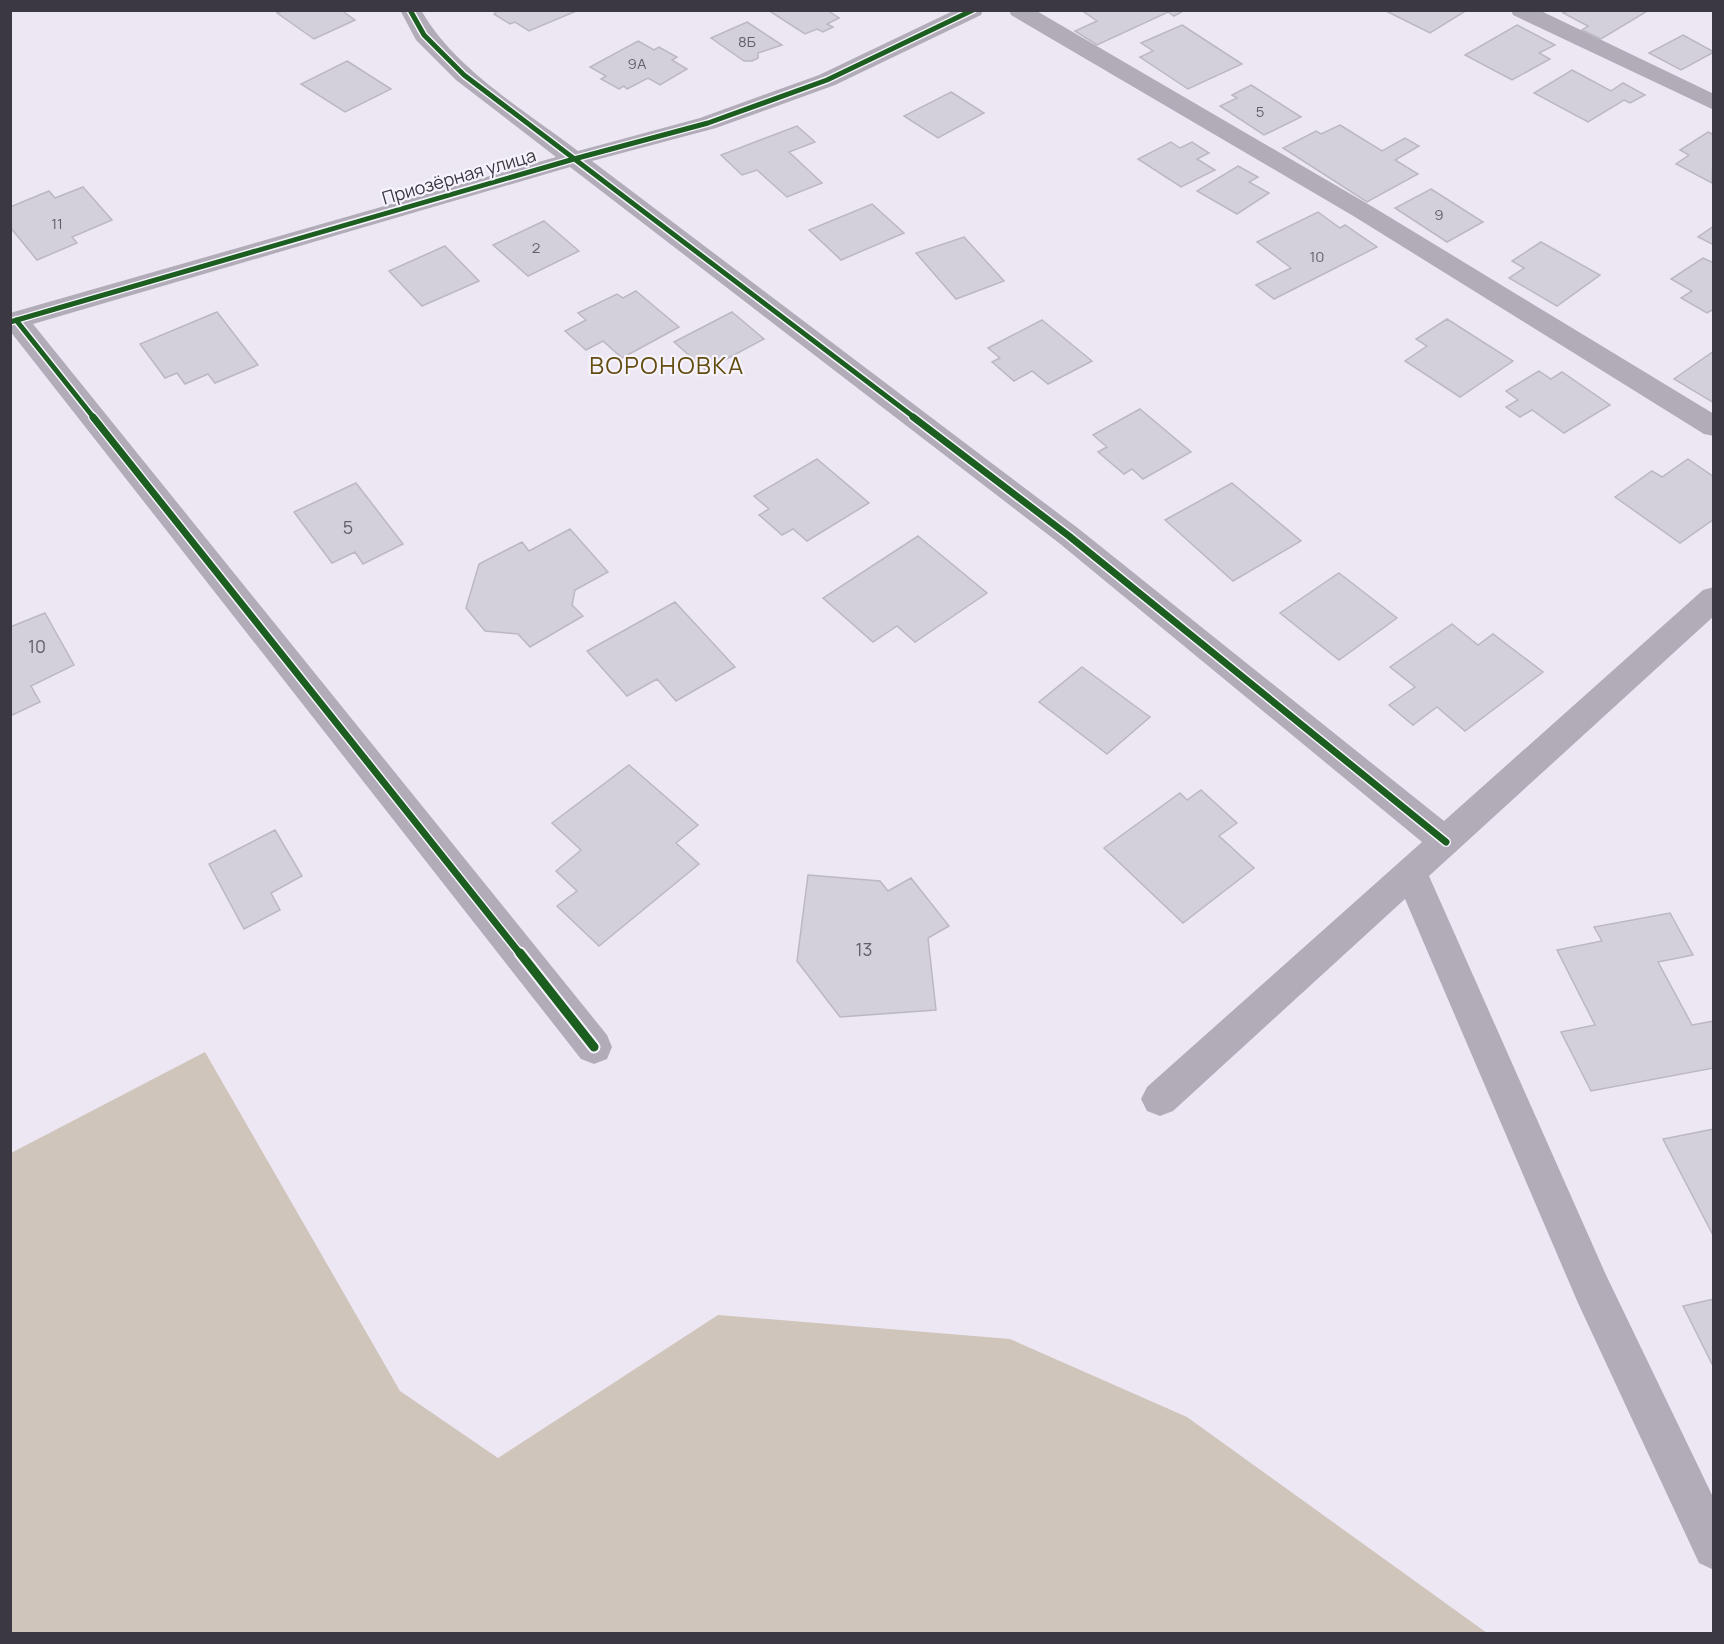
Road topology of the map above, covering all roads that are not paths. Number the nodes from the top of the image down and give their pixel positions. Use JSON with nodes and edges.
{"nodes":[{"id":1,"x":410,"y":10,"type":"edge"},
{"id":2,"x":973,"y":10,"type":"edge"},
{"id":3,"x":1019,"y":10,"type":"edge"},
{"id":4,"x":1521,"y":10,"type":"edge"},
{"id":5,"x":1713,"y":103,"type":"edge"},
{"id":6,"x":574,"y":159,"type":"junction"},
{"id":7,"x":13,"y":321,"type":"edge"},
{"id":8,"x":1713,"y":427,"type":"edge"},
{"id":9,"x":1713,"y":598,"type":"edge"},
{"id":10,"x":1446,"y":842,"type":"junction"},
{"id":11,"x":1411,"y":873,"type":"junction"},
{"id":12,"x":594,"y":1047,"type":"dead end"},
{"id":13,"x":1160,"y":1099,"type":"dead end"},
{"id":14,"x":1713,"y":1548,"type":"edge"}],
"edges":[{"from":1,"to":6,"type":"street"},
{"from":2,"to":6,"type":"street","name":"Приозёрная улица"},
{"from":3,"to":8,"type":"street"},
{"from":4,"to":5,"type":"street"},
{"from":6,"to":7,"type":"street","name":"Приозёрная улица"},
{"from":6,"to":10,"type":"street"},
{"from":7,"to":12,"type":"street"},
{"from":9,"to":10,"type":"street"},
{"from":10,"to":11,"type":"street"},
{"from":11,"to":13,"type":"street"},
{"from":11,"to":14,"type":"street"}]}
